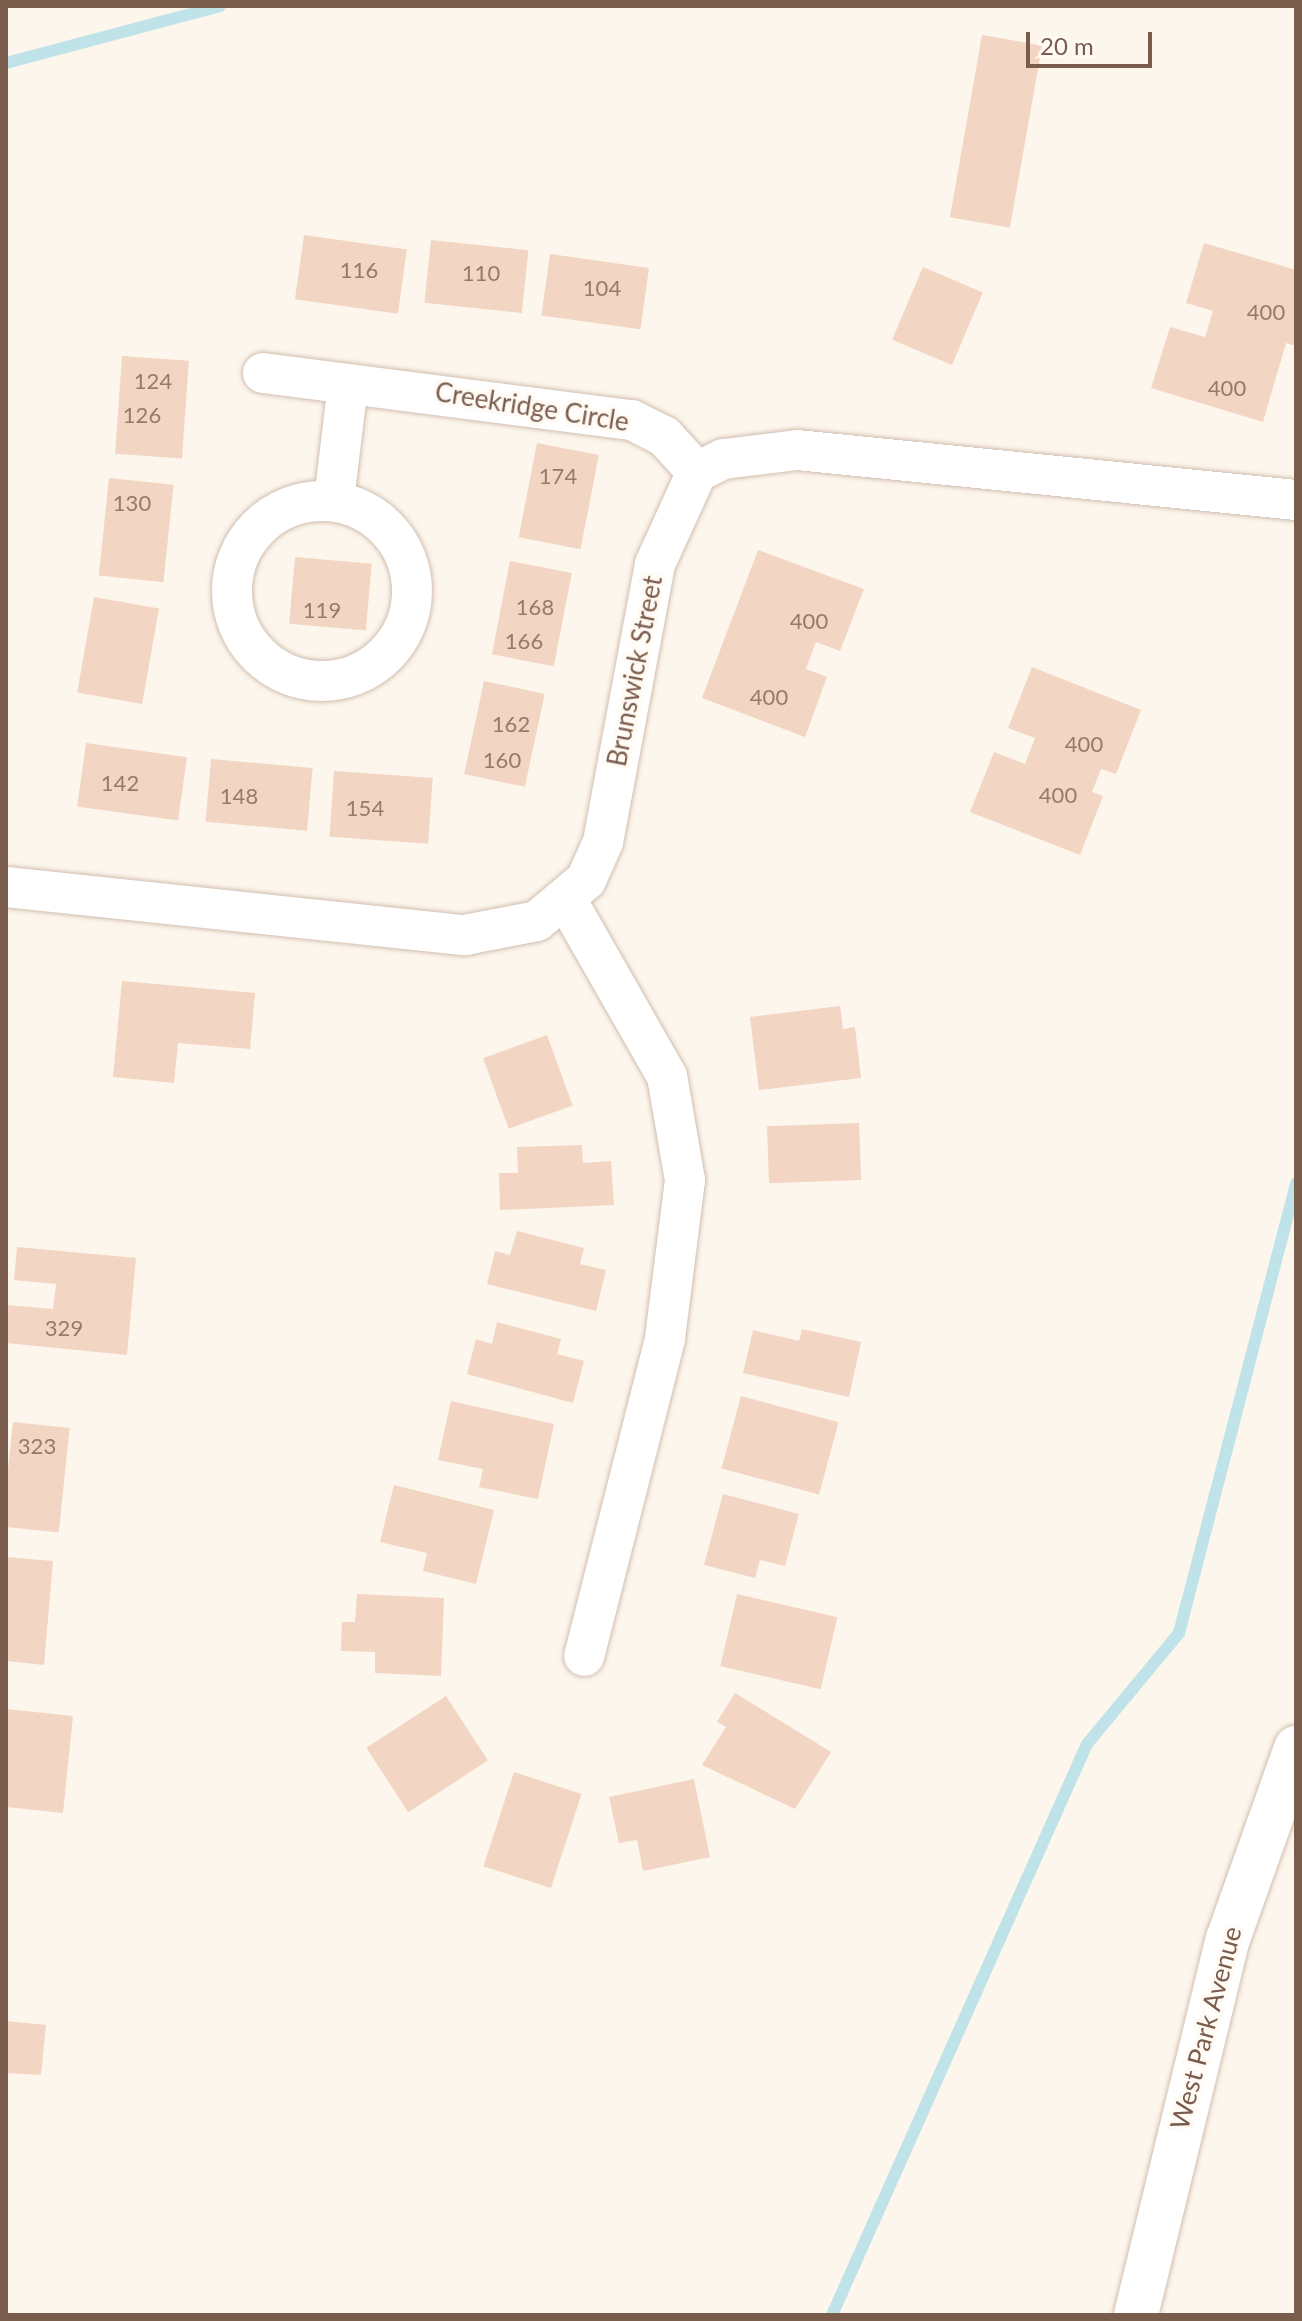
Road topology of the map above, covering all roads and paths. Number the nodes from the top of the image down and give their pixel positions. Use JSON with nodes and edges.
{"nodes":[{"id":1,"x":263,"y":373,"type":"dead end"},
{"id":2,"x":348,"y":384,"type":"junction"},
{"id":3,"x":697,"y":472,"type":"junction"},
{"id":4,"x":334,"y":500,"type":"junction"},
{"id":5,"x":1296,"y":500,"type":"edge"},
{"id":6,"x":6,"y":887,"type":"edge"},
{"id":7,"x":567,"y":901,"type":"junction"},
{"id":8,"x":584,"y":1656,"type":"dead end"},
{"id":9,"x":1296,"y":1748,"type":"edge"},
{"id":10,"x":1136,"y":2315,"type":"edge"}],
"edges":[{"from":1,"to":2,"type":"street","name":"Creekridge Circle"},
{"from":2,"to":3,"type":"street","name":"Creekridge Circle"},
{"from":2,"to":4,"type":"street"},
{"from":3,"to":5,"type":"street"},
{"from":3,"to":7,"type":"street","name":"Brunswick Street"},
{"from":4,"to":4,"type":"street"},
{"from":6,"to":7,"type":"street"},
{"from":7,"to":8,"type":"street"},
{"from":9,"to":10,"type":"main road","name":"West Park Avenue"}]}
